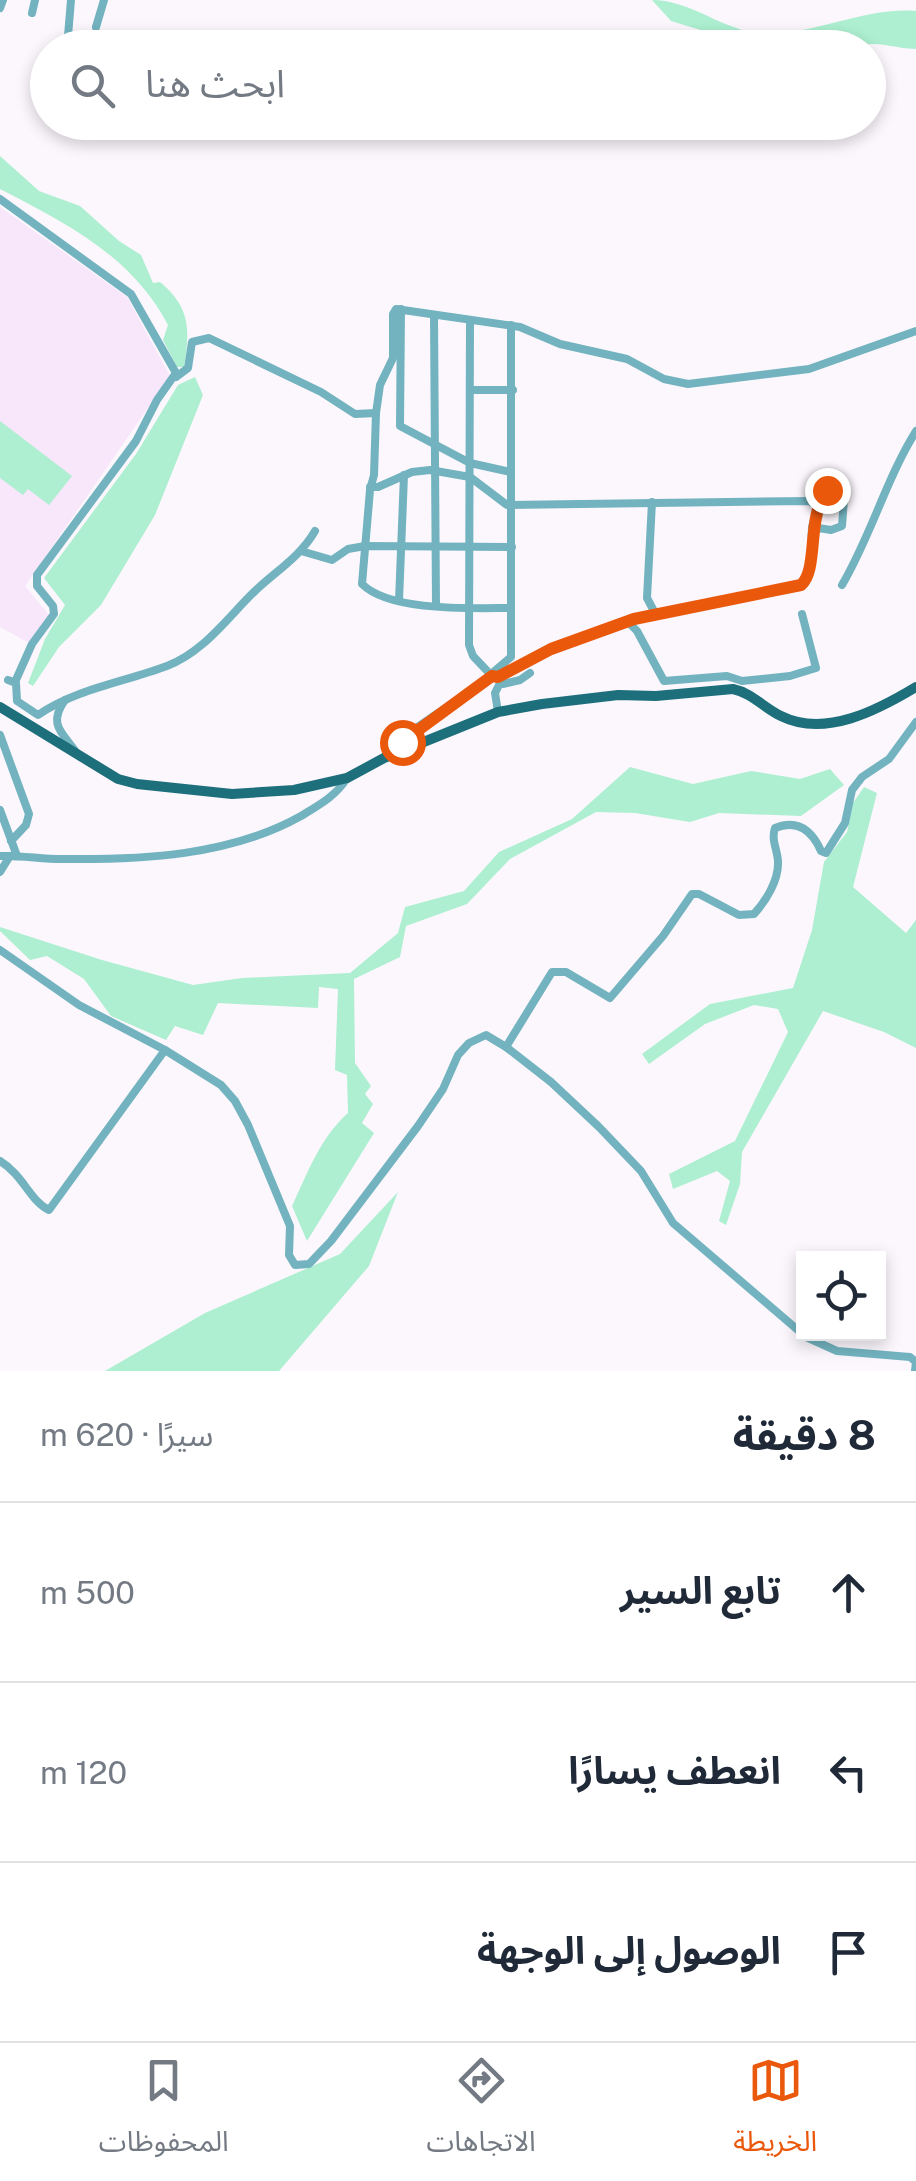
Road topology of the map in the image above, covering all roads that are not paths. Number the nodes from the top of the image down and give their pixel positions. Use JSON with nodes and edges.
{"nodes":[{"id":1,"x":3,"y":0,"type":"edge"},
{"id":2,"x":35,"y":0,"type":"edge"},
{"id":3,"x":71,"y":0,"type":"edge"},
{"id":4,"x":104,"y":0,"type":"edge"},
{"id":5,"x":0,"y":8,"type":"edge"},
{"id":6,"x":32,"y":13,"type":"dead end"},
{"id":7,"x":96,"y":27,"type":"dead end"},
{"id":8,"x":68,"y":30,"type":"edge"},
{"id":9,"x":0,"y":199,"type":"edge"},
{"id":10,"x":401,"y":308,"type":"junction"},
{"id":11,"x":434,"y":315,"type":"junction"},
{"id":12,"x":470,"y":320,"type":"junction"},
{"id":13,"x":512,"y":325,"type":"junction"},
{"id":14,"x":916,"y":331,"type":"edge"},
{"id":15,"x":176,"y":377,"type":"junction"},
{"id":16,"x":470,"y":390,"type":"junction"},
{"id":17,"x":513,"y":390,"type":"junction"},
{"id":18,"x":376,"y":413,"type":"junction"},
{"id":19,"x":916,"y":431,"type":"edge"},
{"id":20,"x":435,"y":445,"type":"junction"},
{"id":21,"x":470,"y":463,"type":"junction"},
{"id":22,"x":436,"y":471,"type":"junction"},
{"id":23,"x":511,"y":472,"type":"junction"},
{"id":24,"x":404,"y":475,"type":"junction"},
{"id":25,"x":470,"y":476,"type":"junction"},
{"id":26,"x":370,"y":487,"type":"junction"},
{"id":27,"x":652,"y":502,"type":"junction"},
{"id":28,"x":511,"y":505,"type":"junction"},
{"id":29,"x":818,"y":505,"type":"junction"},
{"id":30,"x":812,"y":527,"type":"junction"},
{"id":31,"x":315,"y":531,"type":"dead end"},
{"id":32,"x":365,"y":546,"type":"junction"},
{"id":33,"x":402,"y":546,"type":"junction"},
{"id":34,"x":436,"y":546,"type":"junction"},
{"id":35,"x":470,"y":546,"type":"junction"},
{"id":36,"x":512,"y":547,"type":"junction"},
{"id":37,"x":301,"y":551,"type":"junction"},
{"id":38,"x":842,"y":585,"type":"dead end"},
{"id":39,"x":399,"y":601,"type":"junction"},
{"id":40,"x":436,"y":605,"type":"junction"},
{"id":41,"x":469,"y":608,"type":"junction"},
{"id":42,"x":511,"y":608,"type":"junction"},
{"id":43,"x":655,"y":613,"type":"junction"},
{"id":44,"x":802,"y":614,"type":"dead end"},
{"id":45,"x":628,"y":623,"type":"junction"},
{"id":46,"x":530,"y":673,"type":"dead end"},
{"id":47,"x":495,"y":678,"type":"junction"},
{"id":48,"x":734,"y":684,"type":"junction"},
{"id":49,"x":916,"y":687,"type":"edge"},
{"id":50,"x":66,"y":699,"type":"junction"},
{"id":51,"x":0,"y":707,"type":"edge"},
{"id":52,"x":498,"y":712,"type":"junction"},
{"id":53,"x":916,"y":722,"type":"edge"},
{"id":54,"x":0,"y":735,"type":"edge"},
{"id":55,"x":78,"y":755,"type":"junction"},
{"id":56,"x":384,"y":758,"type":"junction"},
{"id":57,"x":347,"y":778,"type":"junction"},
{"id":58,"x":0,"y":810,"type":"edge"},
{"id":59,"x":12,"y":841,"type":"junction"},
{"id":60,"x":9,"y":856,"type":"edge"},
{"id":61,"x":0,"y":872,"type":"edge"},
{"id":62,"x":0,"y":950,"type":"edge"},
{"id":63,"x":506,"y":1047,"type":"junction"},
{"id":64,"x":164,"y":1050,"type":"junction"},
{"id":65,"x":0,"y":1161,"type":"edge"},
{"id":66,"x":915,"y":1371,"type":"edge"}],
"edges":[{"from":1,"to":5,"type":"street"},
{"from":2,"to":6,"type":"street"},
{"from":3,"to":8,"type":"street"},
{"from":4,"to":7,"type":"street"},
{"from":9,"to":15,"type":"street"},
{"from":10,"to":11,"type":"street"},
{"from":10,"to":18,"type":"street"},
{"from":10,"to":20,"type":"street"},
{"from":11,"to":12,"type":"street"},
{"from":11,"to":20,"type":"street"},
{"from":12,"to":13,"type":"street"},
{"from":12,"to":16,"type":"street"},
{"from":13,"to":14,"type":"street"},
{"from":13,"to":17,"type":"street"},
{"from":15,"to":18,"type":"street"},
{"from":15,"to":50,"type":"street"},
{"from":16,"to":17,"type":"street"},
{"from":16,"to":21,"type":"street"},
{"from":17,"to":23,"type":"street"},
{"from":18,"to":26,"type":"street"},
{"from":19,"to":38,"type":"street"},
{"from":20,"to":21,"type":"street"},
{"from":20,"to":22,"type":"street"},
{"from":21,"to":23,"type":"street"},
{"from":21,"to":25,"type":"street"},
{"from":22,"to":24,"type":"street"},
{"from":22,"to":25,"type":"street"},
{"from":22,"to":34,"type":"street"},
{"from":23,"to":28,"type":"street"},
{"from":24,"to":26,"type":"street"},
{"from":24,"to":33,"type":"street"},
{"from":25,"to":28,"type":"street"},
{"from":25,"to":35,"type":"street"},
{"from":26,"to":32,"type":"street"},
{"from":27,"to":28,"type":"street"},
{"from":27,"to":29,"type":"street"},
{"from":27,"to":43,"type":"street"},
{"from":28,"to":36,"type":"street"},
{"from":29,"to":30,"type":"street"},
{"from":29,"to":30,"type":"street"},
{"from":30,"to":43,"type":"street"},
{"from":31,"to":37,"type":"street"},
{"from":32,"to":33,"type":"street"},
{"from":32,"to":37,"type":"street"},
{"from":32,"to":39,"type":"street"},
{"from":33,"to":34,"type":"street"},
{"from":33,"to":39,"type":"street"},
{"from":34,"to":35,"type":"street"},
{"from":34,"to":40,"type":"street"},
{"from":35,"to":36,"type":"street"},
{"from":35,"to":41,"type":"street"},
{"from":36,"to":42,"type":"street"},
{"from":37,"to":50,"type":"street"},
{"from":39,"to":40,"type":"street"},
{"from":40,"to":41,"type":"street"},
{"from":41,"to":42,"type":"street"},
{"from":41,"to":47,"type":"street"},
{"from":42,"to":47,"type":"street"},
{"from":43,"to":45,"type":"street"},
{"from":44,"to":48,"type":"street"},
{"from":45,"to":47,"type":"street"},
{"from":45,"to":48,"type":"street"},
{"from":46,"to":47,"type":"street"},
{"from":47,"to":52,"type":"street"},
{"from":47,"to":56,"type":"street"},
{"from":48,"to":49,"type":"main road"},
{"from":48,"to":52,"type":"main road"},
{"from":50,"to":55,"type":"street"},
{"from":51,"to":55,"type":"main road"},
{"from":52,"to":56,"type":"main road"},
{"from":53,"to":63,"type":"street"},
{"from":54,"to":59,"type":"street"},
{"from":55,"to":57,"type":"main road"},
{"from":56,"to":57,"type":"main road"},
{"from":57,"to":60,"type":"street"},
{"from":58,"to":59,"type":"street"},
{"from":59,"to":60,"type":"street"},
{"from":60,"to":61,"type":"street"},
{"from":62,"to":64,"type":"street"},
{"from":63,"to":64,"type":"street"},
{"from":63,"to":66,"type":"street"},
{"from":64,"to":65,"type":"street"}]}
